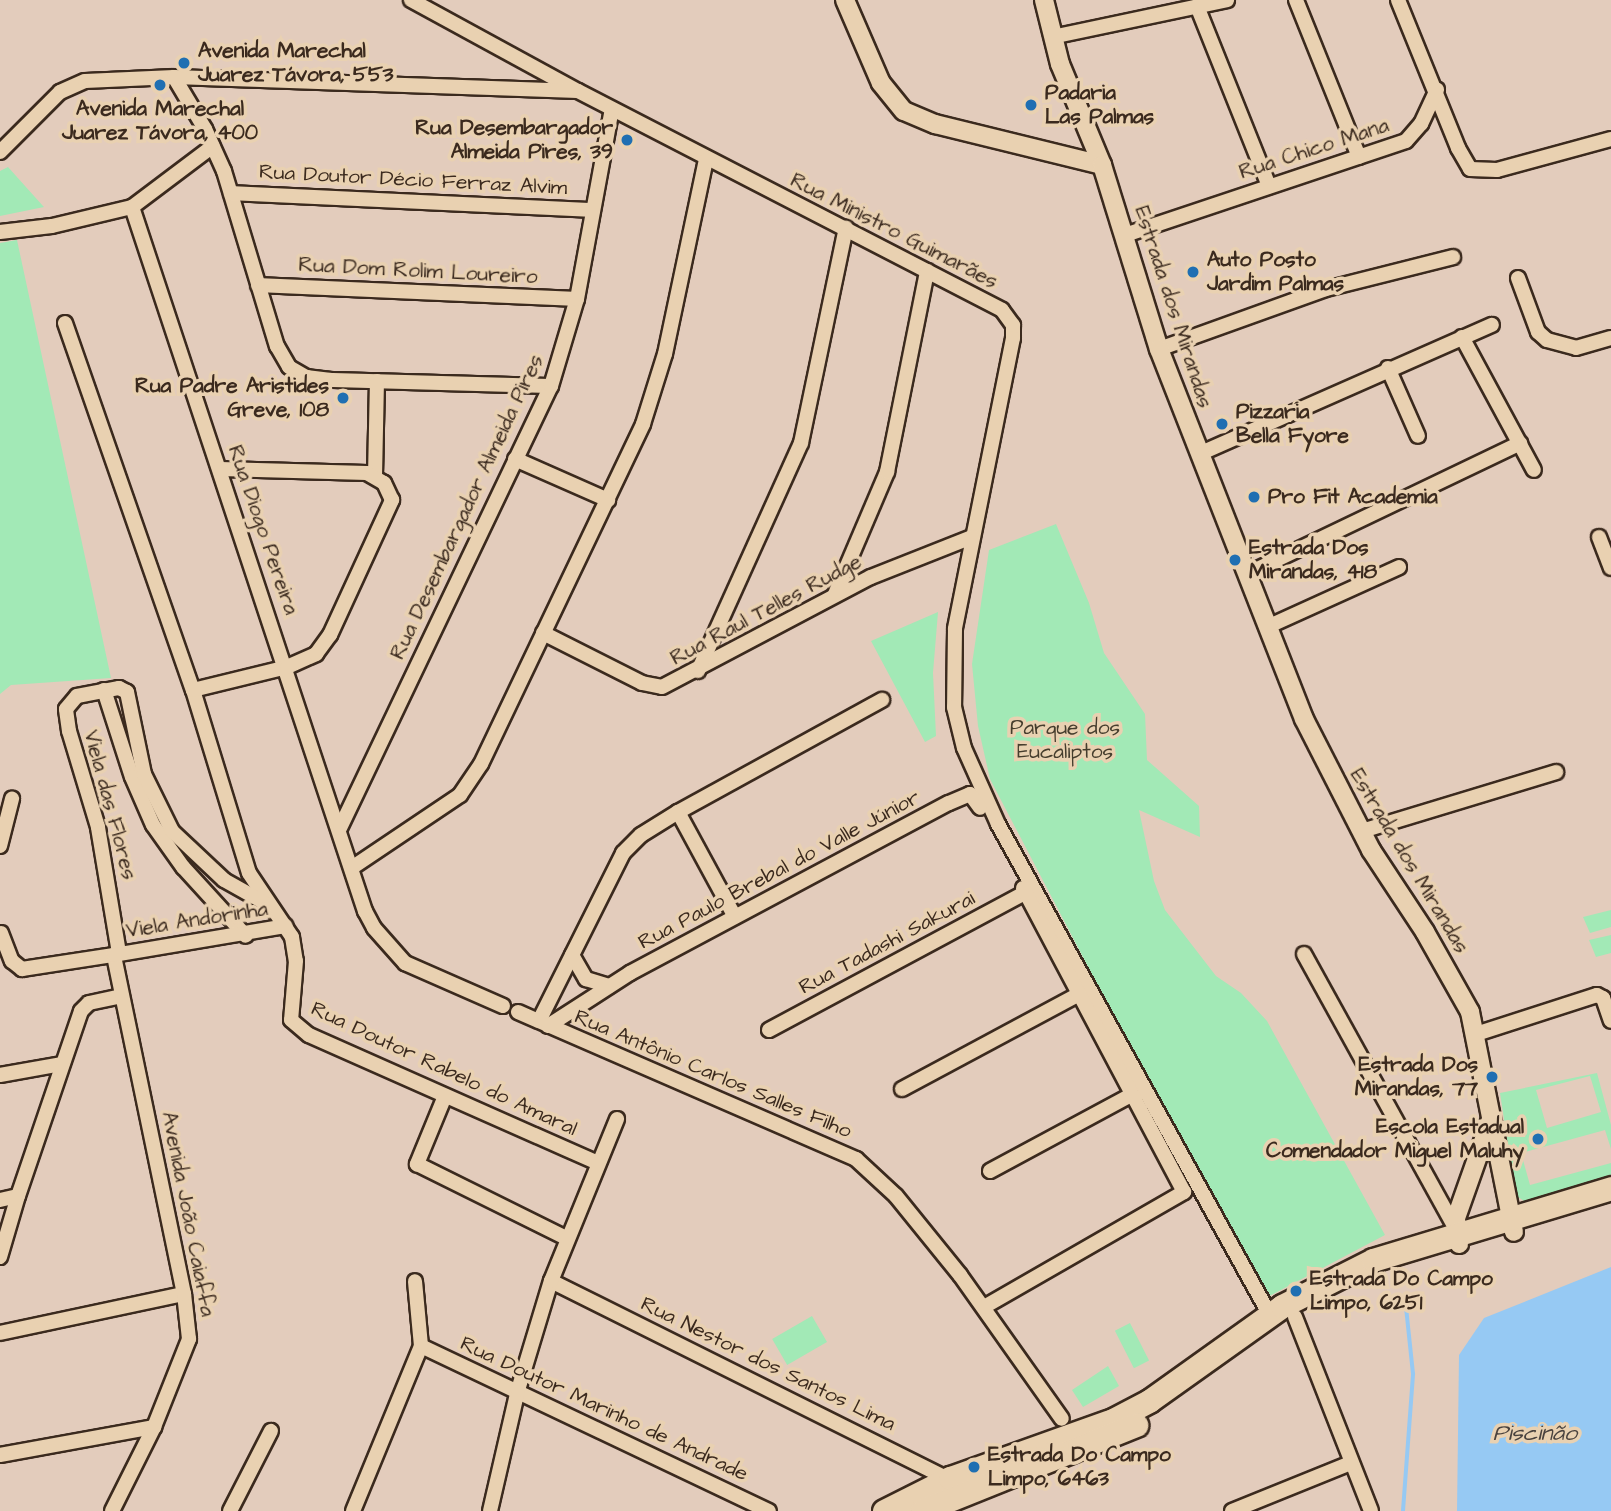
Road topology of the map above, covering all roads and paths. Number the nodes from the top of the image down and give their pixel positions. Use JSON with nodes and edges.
{"nodes":[{"id":1,"x":411,"y":0,"type":"edge"},
{"id":2,"x":845,"y":0,"type":"edge"},
{"id":3,"x":1044,"y":0,"type":"edge"},
{"id":4,"x":1227,"y":0,"type":"edge"},
{"id":5,"x":1296,"y":0,"type":"edge"},
{"id":6,"x":1398,"y":0,"type":"edge"},
{"id":7,"x":1197,"y":6,"type":"junction"},
{"id":8,"x":1052,"y":37,"type":"junction"},
{"id":9,"x":531,"y":64,"type":"junction"},
{"id":10,"x":174,"y":77,"type":"junction"},
{"id":11,"x":521,"y":90,"type":"junction"},
{"id":12,"x":1437,"y":90,"type":"junction"},
{"id":13,"x":578,"y":91,"type":"junction"},
{"id":14,"x":612,"y":109,"type":"junction"},
{"id":15,"x":1611,"y":139,"type":"edge"},
{"id":16,"x":213,"y":146,"type":"junction"},
{"id":17,"x":0,"y":152,"type":"edge"},
{"id":18,"x":1359,"y":157,"type":"junction"},
{"id":19,"x":706,"y":160,"type":"junction"},
{"id":20,"x":1102,"y":166,"type":"junction"},
{"id":21,"x":1269,"y":186,"type":"junction"},
{"id":22,"x":232,"y":192,"type":"junction"},
{"id":23,"x":132,"y":207,"type":"junction"},
{"id":24,"x":593,"y":210,"type":"junction"},
{"id":25,"x":846,"y":228,"type":"junction"},
{"id":26,"x":0,"y":232,"type":"edge"},
{"id":27,"x":1125,"y":234,"type":"junction"},
{"id":28,"x":1453,"y":257,"type":"dead end"},
{"id":29,"x":928,"y":271,"type":"junction"},
{"id":30,"x":1518,"y":278,"type":"dead end"},
{"id":31,"x":258,"y":285,"type":"junction"},
{"id":32,"x":577,"y":299,"type":"junction"},
{"id":33,"x":65,"y":323,"type":"dead end"},
{"id":34,"x":1492,"y":325,"type":"dead end"},
{"id":35,"x":1462,"y":337,"type":"junction"},
{"id":36,"x":1611,"y":338,"type":"edge"},
{"id":37,"x":1159,"y":349,"type":"junction"},
{"id":38,"x":1388,"y":368,"type":"junction"},
{"id":39,"x":377,"y":381,"type":"junction"},
{"id":40,"x":551,"y":386,"type":"junction"},
{"id":41,"x":1418,"y":436,"type":"dead end"},
{"id":42,"x":1520,"y":443,"type":"junction"},
{"id":43,"x":1199,"y":454,"type":"junction"},
{"id":44,"x":515,"y":459,"type":"junction"},
{"id":45,"x":220,"y":469,"type":"junction"},
{"id":46,"x":1534,"y":470,"type":"dead end"},
{"id":47,"x":375,"y":476,"type":"junction"},
{"id":48,"x":608,"y":500,"type":"junction"},
{"id":49,"x":972,"y":537,"type":"junction"},
{"id":50,"x":1599,"y":537,"type":"dead end"},
{"id":51,"x":1399,"y":567,"type":"dead end"},
{"id":52,"x":1611,"y":568,"type":"edge"},
{"id":53,"x":1247,"y":574,"type":"junction"},
{"id":54,"x":835,"y":594,"type":"junction"},
{"id":55,"x":1267,"y":627,"type":"junction"},
{"id":56,"x":543,"y":633,"type":"junction"},
{"id":57,"x":287,"y":667,"type":"junction"},
{"id":58,"x":698,"y":671,"type":"junction"},
{"id":59,"x":104,"y":690,"type":"junction"},
{"id":60,"x":193,"y":690,"type":"junction"},
{"id":61,"x":882,"y":700,"type":"dead end"},
{"id":62,"x":1556,"y":772,"type":"dead end"},
{"id":63,"x":12,"y":799,"type":"dead end"},
{"id":64,"x":678,"y":812,"type":"junction"},
{"id":65,"x":340,"y":828,"type":"junction"},
{"id":66,"x":1362,"y":831,"type":"junction"},
{"id":67,"x":0,"y":846,"type":"edge"},
{"id":68,"x":353,"y":867,"type":"junction"},
{"id":69,"x":1025,"y":893,"type":"junction"},
{"id":70,"x":267,"y":904,"type":"junction"},
{"id":71,"x":735,"y":916,"type":"junction"},
{"id":72,"x":286,"y":926,"type":"junction"},
{"id":73,"x":1,"y":933,"type":"edge"},
{"id":74,"x":246,"y":936,"type":"junction"},
{"id":75,"x":116,"y":954,"type":"junction"},
{"id":76,"x":1304,"y":954,"type":"dead end"},
{"id":77,"x":572,"y":955,"type":"junction"},
{"id":78,"x":609,"y":986,"type":"junction"},
{"id":79,"x":1079,"y":994,"type":"junction"},
{"id":80,"x":121,"y":996,"type":"junction"},
{"id":81,"x":503,"y":1006,"type":"dead end"},
{"id":82,"x":518,"y":1012,"type":"dead end"},
{"id":83,"x":1611,"y":1021,"type":"edge"},
{"id":84,"x":544,"y":1024,"type":"junction"},
{"id":85,"x":769,"y":1030,"type":"dead end"},
{"id":86,"x":1475,"y":1034,"type":"junction"},
{"id":87,"x":61,"y":1064,"type":"junction"},
{"id":88,"x":0,"y":1075,"type":"edge"},
{"id":89,"x":902,"y":1089,"type":"dead end"},
{"id":90,"x":1131,"y":1095,"type":"junction"},
{"id":91,"x":446,"y":1096,"type":"junction"},
{"id":92,"x":1491,"y":1118,"type":"junction"},
{"id":93,"x":617,"y":1119,"type":"dead end"},
{"id":94,"x":596,"y":1162,"type":"junction"},
{"id":95,"x":990,"y":1171,"type":"dead end"},
{"id":96,"x":1611,"y":1188,"type":"edge"},
{"id":97,"x":18,"y":1196,"type":"junction"},
{"id":98,"x":0,"y":1200,"type":"edge"},
{"id":99,"x":1611,"y":1203,"type":"edge"},
{"id":100,"x":1513,"y":1225,"type":"junction"},
{"id":101,"x":1457,"y":1235,"type":"junction"},
{"id":102,"x":566,"y":1238,"type":"junction"},
{"id":103,"x":0,"y":1257,"type":"edge"},
{"id":104,"x":415,"y":1281,"type":"dead end"},
{"id":105,"x":551,"y":1281,"type":"junction"},
{"id":106,"x":184,"y":1294,"type":"junction"},
{"id":107,"x":1265,"y":1306,"type":"dead end"},
{"id":108,"x":984,"y":1307,"type":"junction"},
{"id":109,"x":1295,"y":1317,"type":"junction"},
{"id":110,"x":0,"y":1333,"type":"edge"},
{"id":111,"x":421,"y":1346,"type":"junction"},
{"id":112,"x":518,"y":1390,"type":"junction"},
{"id":113,"x":1062,"y":1419,"type":"dead end"},
{"id":114,"x":154,"y":1427,"type":"junction"},
{"id":115,"x":271,"y":1431,"type":"dead end"},
{"id":116,"x":0,"y":1455,"type":"edge"},
{"id":117,"x":1351,"y":1463,"type":"junction"},
{"id":118,"x":953,"y":1487,"type":"junction"},
{"id":119,"x":925,"y":1505,"type":"edge"},
{"id":120,"x":112,"y":1511,"type":"edge"},
{"id":121,"x":230,"y":1511,"type":"edge"},
{"id":122,"x":353,"y":1511,"type":"edge"},
{"id":123,"x":490,"y":1511,"type":"edge"},
{"id":124,"x":769,"y":1511,"type":"edge"},
{"id":125,"x":884,"y":1511,"type":"edge"},
{"id":126,"x":1232,"y":1511,"type":"edge"},
{"id":127,"x":1371,"y":1511,"type":"edge"}],
"edges":[{"from":1,"to":9,"type":"street","name":"Rua Ministro Guimarães"},
{"from":2,"to":20,"type":"street"},
{"from":3,"to":8,"type":"street","name":"Estrada dos Mirandas"},
{"from":4,"to":7,"type":"street"},
{"from":5,"to":18,"type":"street"},
{"from":6,"to":12,"type":"street"},
{"from":7,"to":8,"type":"street"},
{"from":7,"to":21,"type":"street"},
{"from":8,"to":20,"type":"street","name":"Estrada dos Mirandas"},
{"from":9,"to":11,"type":"street"},
{"from":9,"to":13,"type":"street","name":"Rua Ministro Guimarães"},
{"from":10,"to":11,"type":"street"},
{"from":10,"to":16,"type":"street"},
{"from":10,"to":17,"type":"street"},
{"from":11,"to":13,"type":"street"},
{"from":12,"to":15,"type":"street"},
{"from":12,"to":18,"type":"street","name":"Rua Chico Mana"},
{"from":13,"to":14,"type":"street","name":"Rua Ministro Guimarães"},
{"from":14,"to":19,"type":"street","name":"Rua Ministro Guimarães"},
{"from":14,"to":24,"type":"street","name":"Rua Desembargador Almeida Pires"},
{"from":16,"to":22,"type":"street"},
{"from":16,"to":23,"type":"street"},
{"from":18,"to":21,"type":"street","name":"Rua Chico Mana"},
{"from":19,"to":25,"type":"street","name":"Rua Ministro Guimarães"},
{"from":19,"to":48,"type":"street"},
{"from":20,"to":27,"type":"street","name":"Estrada dos Mirandas"},
{"from":21,"to":27,"type":"street","name":"Rua Chico Mana"},
{"from":22,"to":24,"type":"street","name":"Rua Doutor Décio Ferraz Alvim"},
{"from":22,"to":31,"type":"street"},
{"from":23,"to":26,"type":"street"},
{"from":23,"to":45,"type":"street","name":"Rua Diogo Pereira"},
{"from":24,"to":32,"type":"street","name":"Rua Desembargador Almeida Pires"},
{"from":25,"to":29,"type":"street","name":"Rua Ministro Guimarães"},
{"from":25,"to":58,"type":"street"},
{"from":27,"to":37,"type":"street","name":"Estrada dos Mirandas"},
{"from":28,"to":37,"type":"street"},
{"from":29,"to":49,"type":"street","name":"Rua Ministro Guimarães"},
{"from":29,"to":54,"type":"street"},
{"from":30,"to":36,"type":"street"},
{"from":31,"to":32,"type":"street","name":"Rua Dom Rolim Loureiro"},
{"from":31,"to":39,"type":"street"},
{"from":32,"to":40,"type":"street","name":"Rua Desembargador Almeida Pires"},
{"from":33,"to":60,"type":"street","name":"Rua Doutor Rabelo do Amaral"},
{"from":34,"to":35,"type":"street"},
{"from":35,"to":38,"type":"street"},
{"from":35,"to":42,"type":"street"},
{"from":37,"to":43,"type":"street","name":"Estrada dos Mirandas"},
{"from":38,"to":41,"type":"street"},
{"from":38,"to":43,"type":"street"},
{"from":39,"to":40,"type":"street"},
{"from":39,"to":47,"type":"street"},
{"from":40,"to":44,"type":"street","name":"Rua Desembargador Almeida Pires"},
{"from":42,"to":46,"type":"street"},
{"from":42,"to":53,"type":"street"},
{"from":43,"to":53,"type":"street","name":"Estrada dos Mirandas"},
{"from":44,"to":48,"type":"street"},
{"from":44,"to":65,"type":"street","name":"Rua Desembargador Almeida Pires"},
{"from":45,"to":47,"type":"street"},
{"from":45,"to":57,"type":"street","name":"Rua Diogo Pereira"},
{"from":47,"to":57,"type":"street"},
{"from":48,"to":56,"type":"street"},
{"from":49,"to":54,"type":"street","name":"Rua Raul Telles Rudge"},
{"from":49,"to":107,"type":"street","name":"Rua Ministro Guimarães"},
{"from":50,"to":52,"type":"street"},
{"from":51,"to":55,"type":"street"},
{"from":53,"to":55,"type":"street","name":"Estrada dos Mirandas"},
{"from":54,"to":58,"type":"street","name":"Rua Raul Telles Rudge"},
{"from":55,"to":66,"type":"street","name":"Estrada dos Mirandas"},
{"from":56,"to":58,"type":"street","name":"Rua Raul Telles Rudge"},
{"from":56,"to":68,"type":"street"},
{"from":57,"to":60,"type":"street"},
{"from":57,"to":65,"type":"street","name":"Rua Diogo Pereira"},
{"from":59,"to":70,"type":"street"},
{"from":59,"to":74,"type":"street"},
{"from":59,"to":75,"type":"street","name":"Viela das Flores"},
{"from":60,"to":70,"type":"street","name":"Rua Doutor Rabelo do Amaral"},
{"from":61,"to":64,"type":"street"},
{"from":62,"to":66,"type":"street"},
{"from":63,"to":67,"type":"street"},
{"from":64,"to":71,"type":"street"},
{"from":64,"to":77,"type":"street"},
{"from":65,"to":68,"type":"street","name":"Rua Diogo Pereira"},
{"from":66,"to":86,"type":"street","name":"Estrada dos Mirandas"},
{"from":68,"to":81,"type":"street"},
{"from":69,"to":71,"type":"street","name":"Rua Paulo Brebal do Valle Júnior"},
{"from":69,"to":79,"type":"street"},
{"from":69,"to":85,"type":"street","name":"Rua Tadashi Sakurai"},
{"from":70,"to":72,"type":"street","name":"Rua Doutor Rabelo do Amaral"},
{"from":71,"to":78,"type":"street","name":"Rua Paulo Brebal do Valle Júnior"},
{"from":72,"to":74,"type":"street","name":"Viela Andorinha"},
{"from":72,"to":91,"type":"street","name":"Rua Doutor Rabelo do Amaral"},
{"from":73,"to":75,"type":"street"},
{"from":74,"to":75,"type":"street","name":"Viela Andorinha"},
{"from":75,"to":80,"type":"street","name":"Viela Andorinha"},
{"from":76,"to":101,"type":"street"},
{"from":77,"to":78,"type":"street"},
{"from":77,"to":84,"type":"street"},
{"from":78,"to":84,"type":"street","name":"Rua Paulo Brebal do Valle Júnior"},
{"from":79,"to":89,"type":"street"},
{"from":79,"to":90,"type":"street"},
{"from":80,"to":87,"type":"street"},
{"from":80,"to":106,"type":"street","name":"Avenida João Caiaffa"},
{"from":82,"to":84,"type":"street","name":"Rua Antônio Carlos Salles Filho"},
{"from":83,"to":86,"type":"street"},
{"from":84,"to":108,"type":"street","name":"Rua Antônio Carlos Salles Filho"},
{"from":86,"to":92,"type":"street","name":"Estrada dos Mirandas"},
{"from":87,"to":88,"type":"street"},
{"from":87,"to":97,"type":"street"},
{"from":90,"to":95,"type":"street"},
{"from":90,"to":108,"type":"street"},
{"from":91,"to":94,"type":"street","name":"Rua Doutor Rabelo do Amaral"},
{"from":91,"to":102,"type":"street"},
{"from":92,"to":100,"type":"street","name":"Estrada dos Mirandas"},
{"from":92,"to":101,"type":"street","name":"Estrada dos Mirandas"},
{"from":93,"to":94,"type":"street"},
{"from":94,"to":102,"type":"street"},
{"from":96,"to":100,"type":"main road"},
{"from":97,"to":98,"type":"street"},
{"from":97,"to":103,"type":"street"},
{"from":99,"to":100,"type":"main road"},
{"from":100,"to":101,"type":"main road"},
{"from":101,"to":109,"type":"main road"},
{"from":101,"to":118,"type":"main road"},
{"from":102,"to":105,"type":"street"},
{"from":104,"to":111,"type":"street"},
{"from":105,"to":112,"type":"street"},
{"from":105,"to":118,"type":"street","name":"Rua Nestor dos Santos Lima"},
{"from":106,"to":110,"type":"street"},
{"from":106,"to":114,"type":"street","name":"Avenida João Caiaffa"},
{"from":108,"to":113,"type":"street","name":"Rua Antônio Carlos Salles Filho"},
{"from":109,"to":117,"type":"street"},
{"from":109,"to":118,"type":"main road"},
{"from":111,"to":112,"type":"street","name":"Rua Doutor Marinho de Andrade"},
{"from":111,"to":122,"type":"street"},
{"from":112,"to":123,"type":"street"},
{"from":112,"to":124,"type":"street","name":"Rua Doutor Marinho de Andrade"},
{"from":114,"to":116,"type":"street"},
{"from":114,"to":120,"type":"street","name":"Avenida João Caiaffa"},
{"from":115,"to":121,"type":"street"},
{"from":117,"to":126,"type":"street"},
{"from":117,"to":127,"type":"street"},
{"from":118,"to":119,"type":"main road"},
{"from":119,"to":125,"type":"main road"}]}
